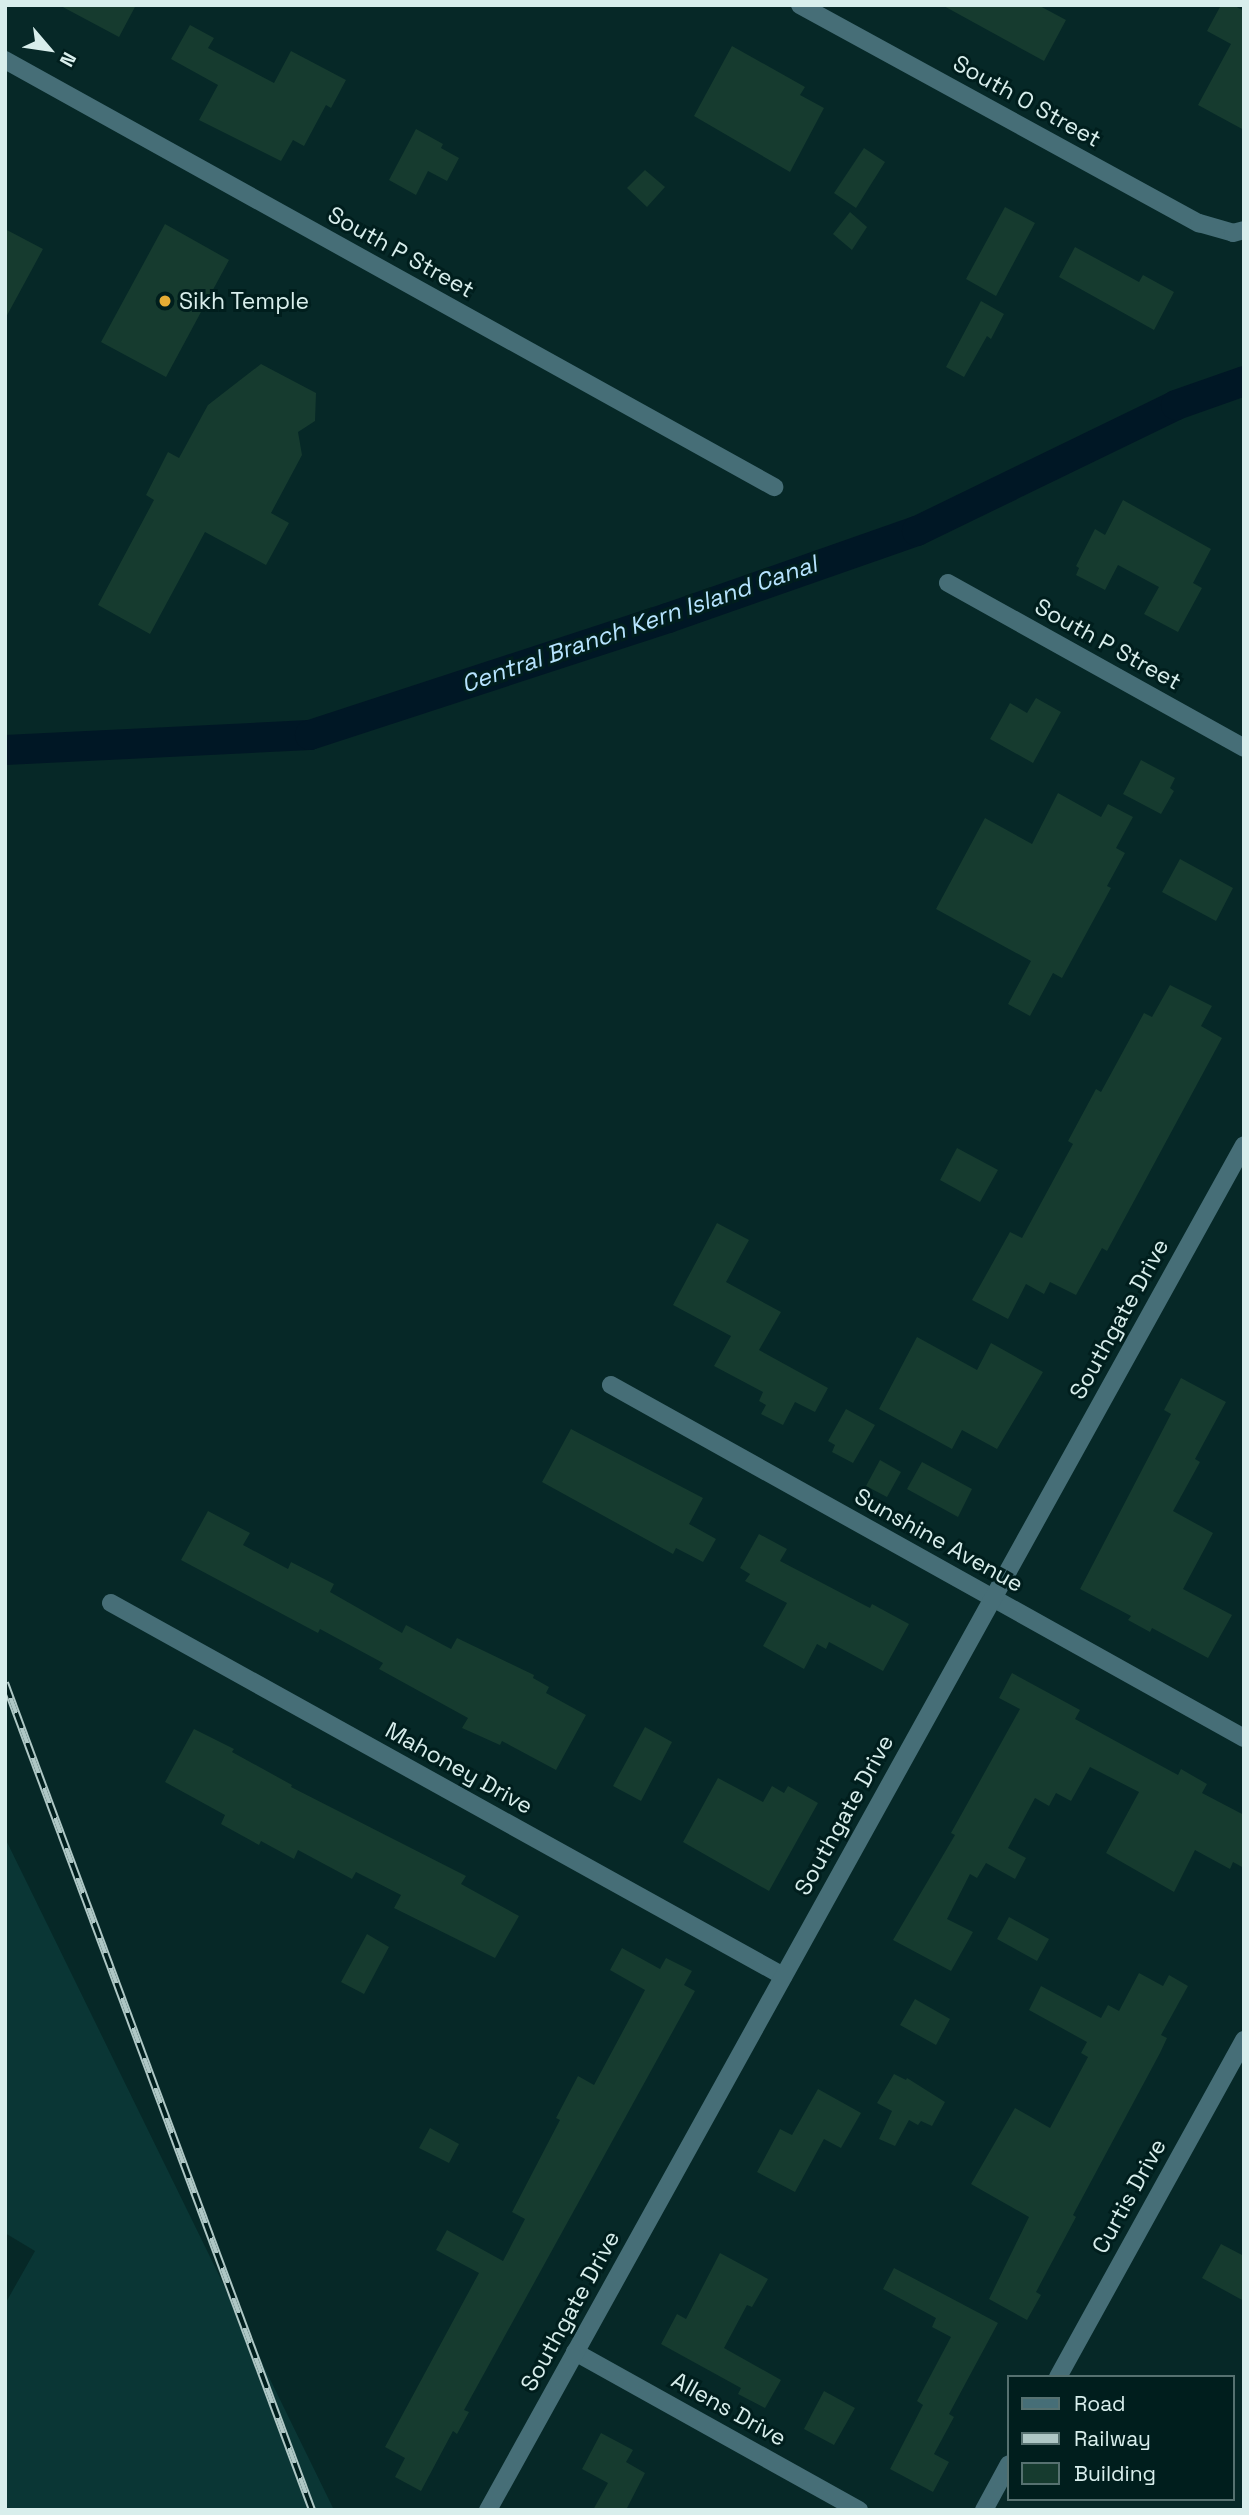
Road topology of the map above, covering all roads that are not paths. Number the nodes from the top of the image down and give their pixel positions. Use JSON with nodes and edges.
{"nodes":[{"id":1,"x":800,"y":5,"type":"edge"},
{"id":2,"x":5,"y":60,"type":"edge"},
{"id":3,"x":1238,"y":231,"type":"edge"},
{"id":4,"x":774,"y":487,"type":"dead end"},
{"id":5,"x":948,"y":583,"type":"dead end"},
{"id":6,"x":1244,"y":748,"type":"edge"},
{"id":7,"x":1244,"y":1145,"type":"edge"},
{"id":8,"x":611,"y":1385,"type":"dead end"},
{"id":9,"x":993,"y":1598,"type":"junction"},
{"id":10,"x":111,"y":1603,"type":"dead end"},
{"id":11,"x":1244,"y":1738,"type":"edge"},
{"id":12,"x":783,"y":1976,"type":"junction"},
{"id":13,"x":1244,"y":2040,"type":"edge"},
{"id":14,"x":575,"y":2352,"type":"junction"},
{"id":15,"x":1059,"y":2375,"type":"edge"},
{"id":16,"x":1007,"y":2468,"type":"edge"},
{"id":17,"x":488,"y":2510,"type":"edge"},
{"id":18,"x":859,"y":2510,"type":"edge"},
{"id":19,"x":984,"y":2510,"type":"edge"}],
"edges":[{"from":1,"to":3,"type":"street","name":"South O Street"},
{"from":2,"to":4,"type":"street","name":"South P Street"},
{"from":5,"to":6,"type":"street","name":"South P Street"},
{"from":7,"to":9,"type":"street","name":"Southgate Drive"},
{"from":8,"to":9,"type":"street","name":"Sunshine Avenue"},
{"from":9,"to":11,"type":"street","name":"Sunshine Avenue"},
{"from":9,"to":12,"type":"street","name":"Southgate Drive"},
{"from":10,"to":12,"type":"street","name":"Mahoney Drive"},
{"from":12,"to":14,"type":"street","name":"Southgate Drive"},
{"from":13,"to":15,"type":"street","name":"Curtis Drive"},
{"from":14,"to":17,"type":"street","name":"Southgate Drive"},
{"from":14,"to":18,"type":"street","name":"Allens Drive"},
{"from":16,"to":19,"type":"street"}]}
